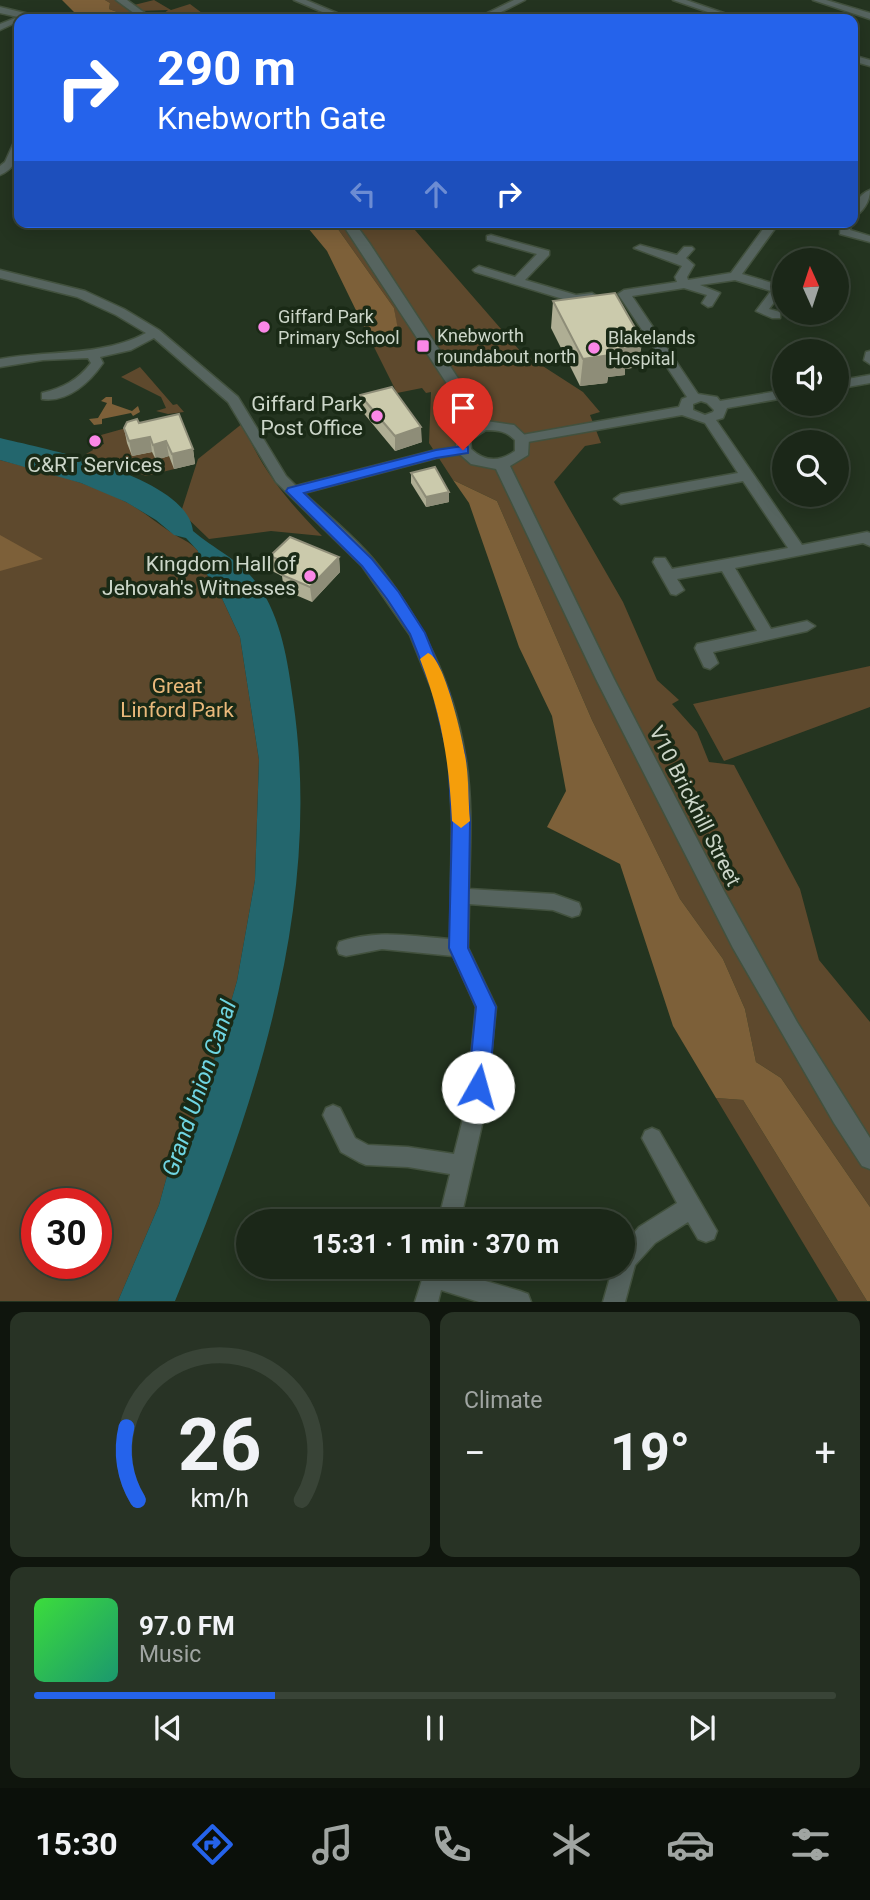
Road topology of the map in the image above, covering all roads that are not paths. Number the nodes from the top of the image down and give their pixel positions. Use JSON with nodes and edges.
{"nodes":[{"id":1,"x":121,"y":0,"type":"edge"},
{"id":2,"x":298,"y":0,"type":"edge"},
{"id":3,"x":522,"y":0,"type":"edge"},
{"id":4,"x":677,"y":0,"type":"edge"},
{"id":5,"x":817,"y":0,"type":"edge"},
{"id":6,"x":141,"y":14,"type":"edge"},
{"id":7,"x":333,"y":14,"type":"edge"},
{"id":8,"x":491,"y":14,"type":"edge"},
{"id":9,"x":720,"y":14,"type":"edge"},
{"id":10,"x":870,"y":16,"type":"edge"},
{"id":11,"x":14,"y":154,"type":"edge"},
{"id":12,"x":0,"y":172,"type":"edge"},
{"id":13,"x":870,"y":193,"type":"edge"},
{"id":14,"x":858,"y":208,"type":"edge"},
{"id":15,"x":352,"y":228,"type":"edge"},
{"id":16,"x":770,"y":228,"type":"dead end"},
{"id":17,"x":845,"y":228,"type":"edge"},
{"id":18,"x":491,"y":238,"type":"dead end"},
{"id":19,"x":870,"y":239,"type":"edge"},
{"id":20,"x":554,"y":243,"type":"dead end"},
{"id":21,"x":640,"y":248,"type":"dead end"},
{"id":22,"x":688,"y":249,"type":"dead end"},
{"id":23,"x":545,"y":253,"type":"junction"},
{"id":24,"x":679,"y":259,"type":"junction"},
{"id":25,"x":479,"y":271,"type":"dead end"},
{"id":26,"x":0,"y":274,"type":"edge"},
{"id":27,"x":734,"y":276,"type":"junction"},
{"id":28,"x":517,"y":282,"type":"junction"},
{"id":29,"x":683,"y":284,"type":"junction"},
{"id":30,"x":772,"y":287,"type":"edge"},
{"id":31,"x":612,"y":295,"type":"junction"},
{"id":32,"x":772,"y":297,"type":"edge"},
{"id":33,"x":708,"y":303,"type":"dead end"},
{"id":34,"x":772,"y":314,"type":"edge"},
{"id":35,"x":155,"y":333,"type":"junction"},
{"id":36,"x":94,"y":356,"type":"junction"},
{"id":37,"x":0,"y":363,"type":"edge"},
{"id":38,"x":870,"y":379,"type":"edge"},
{"id":39,"x":849,"y":383,"type":"edge"},
{"id":40,"x":47,"y":396,"type":"dead end"},
{"id":41,"x":772,"y":396,"type":"edge"},
{"id":42,"x":694,"y":398,"type":"junction"},
{"id":43,"x":719,"y":405,"type":"junction"},
{"id":44,"x":685,"y":410,"type":"junction"},
{"id":45,"x":709,"y":419,"type":"junction"},
{"id":46,"x":482,"y":426,"type":"junction"},
{"id":47,"x":523,"y":439,"type":"junction"},
{"id":48,"x":463,"y":450,"type":"junction"},
{"id":49,"x":502,"y":464,"type":"junction"},
{"id":50,"x":747,"y":476,"type":"junction"},
{"id":51,"x":293,"y":491,"type":"junction"},
{"id":52,"x":621,"y":499,"type":"dead end"},
{"id":53,"x":869,"y":538,"type":"edge"},
{"id":54,"x":798,"y":551,"type":"junction"},
{"id":55,"x":726,"y":565,"type":"junction"},
{"id":56,"x":676,"y":590,"type":"dead end"},
{"id":57,"x":807,"y":626,"type":"dead end"},
{"id":58,"x":767,"y":635,"type":"junction"},
{"id":59,"x":710,"y":663,"type":"dead end"},
{"id":60,"x":458,"y":896,"type":"junction"},
{"id":61,"x":572,"y":909,"type":"dead end"},
{"id":62,"x":346,"y":948,"type":"dead end"},
{"id":63,"x":458,"y":948,"type":"junction"},
{"id":64,"x":333,"y":1115,"type":"dead end"},
{"id":65,"x":652,"y":1138,"type":"dead end"},
{"id":66,"x":870,"y":1158,"type":"edge"},
{"id":67,"x":463,"y":1166,"type":"junction"},
{"id":68,"x":691,"y":1207,"type":"junction"},
{"id":69,"x":452,"y":1209,"type":"edge"},
{"id":70,"x":706,"y":1231,"type":"dead end"},
{"id":71,"x":433,"y":1279,"type":"edge"},
{"id":72,"x":456,"y":1279,"type":"edge"},
{"id":73,"x":426,"y":1301,"type":"edge"},
{"id":74,"x":520,"y":1301,"type":"edge"},
{"id":75,"x":614,"y":1301,"type":"edge"}],
"edges":[{"from":1,"to":6,"type":"street"},
{"from":2,"to":7,"type":"street"},
{"from":3,"to":8,"type":"street"},
{"from":4,"to":9,"type":"street"},
{"from":5,"to":10,"type":"street"},
{"from":11,"to":12,"type":"street"},
{"from":13,"to":14,"type":"street"},
{"from":15,"to":46,"type":"street"},
{"from":16,"to":27,"type":"street"},
{"from":17,"to":19,"type":"street"},
{"from":18,"to":23,"type":"street"},
{"from":20,"to":23,"type":"street"},
{"from":21,"to":24,"type":"street"},
{"from":22,"to":24,"type":"street"},
{"from":23,"to":28,"type":"street"},
{"from":24,"to":29,"type":"street"},
{"from":25,"to":28,"type":"street"},
{"from":26,"to":35,"type":"street"},
{"from":27,"to":29,"type":"street"},
{"from":27,"to":30,"type":"street"},
{"from":28,"to":31,"type":"street"},
{"from":29,"to":31,"type":"street"},
{"from":29,"to":33,"type":"street"},
{"from":31,"to":42,"type":"street"},
{"from":32,"to":34,"type":"street"},
{"from":35,"to":36,"type":"street"},
{"from":35,"to":51,"type":"street"},
{"from":36,"to":37,"type":"street"},
{"from":36,"to":40,"type":"street"},
{"from":38,"to":39,"type":"street"},
{"from":41,"to":43,"type":"street"},
{"from":42,"to":43,"type":"street"},
{"from":42,"to":44,"type":"street"},
{"from":43,"to":45,"type":"street"},
{"from":44,"to":45,"type":"street"},
{"from":44,"to":47,"type":"street"},
{"from":45,"to":50,"type":"street"},
{"from":46,"to":47,"type":"street"},
{"from":46,"to":48,"type":"street"},
{"from":47,"to":49,"type":"street"},
{"from":48,"to":49,"type":"street"},
{"from":48,"to":51,"type":"street"},
{"from":49,"to":66,"type":"street","name":"V10 Brickhill Street"},
{"from":50,"to":52,"type":"street"},
{"from":50,"to":54,"type":"street"},
{"from":51,"to":60,"type":"street"},
{"from":53,"to":54,"type":"street"},
{"from":54,"to":55,"type":"street"},
{"from":55,"to":56,"type":"street"},
{"from":55,"to":58,"type":"street"},
{"from":57,"to":58,"type":"street"},
{"from":58,"to":59,"type":"street"},
{"from":60,"to":61,"type":"street"},
{"from":60,"to":63,"type":"street"},
{"from":62,"to":63,"type":"street"},
{"from":63,"to":67,"type":"street"},
{"from":64,"to":67,"type":"street"},
{"from":65,"to":68,"type":"street"},
{"from":67,"to":69,"type":"street"},
{"from":68,"to":70,"type":"street"},
{"from":68,"to":75,"type":"street"},
{"from":71,"to":73,"type":"street"},
{"from":72,"to":74,"type":"street"}]}
